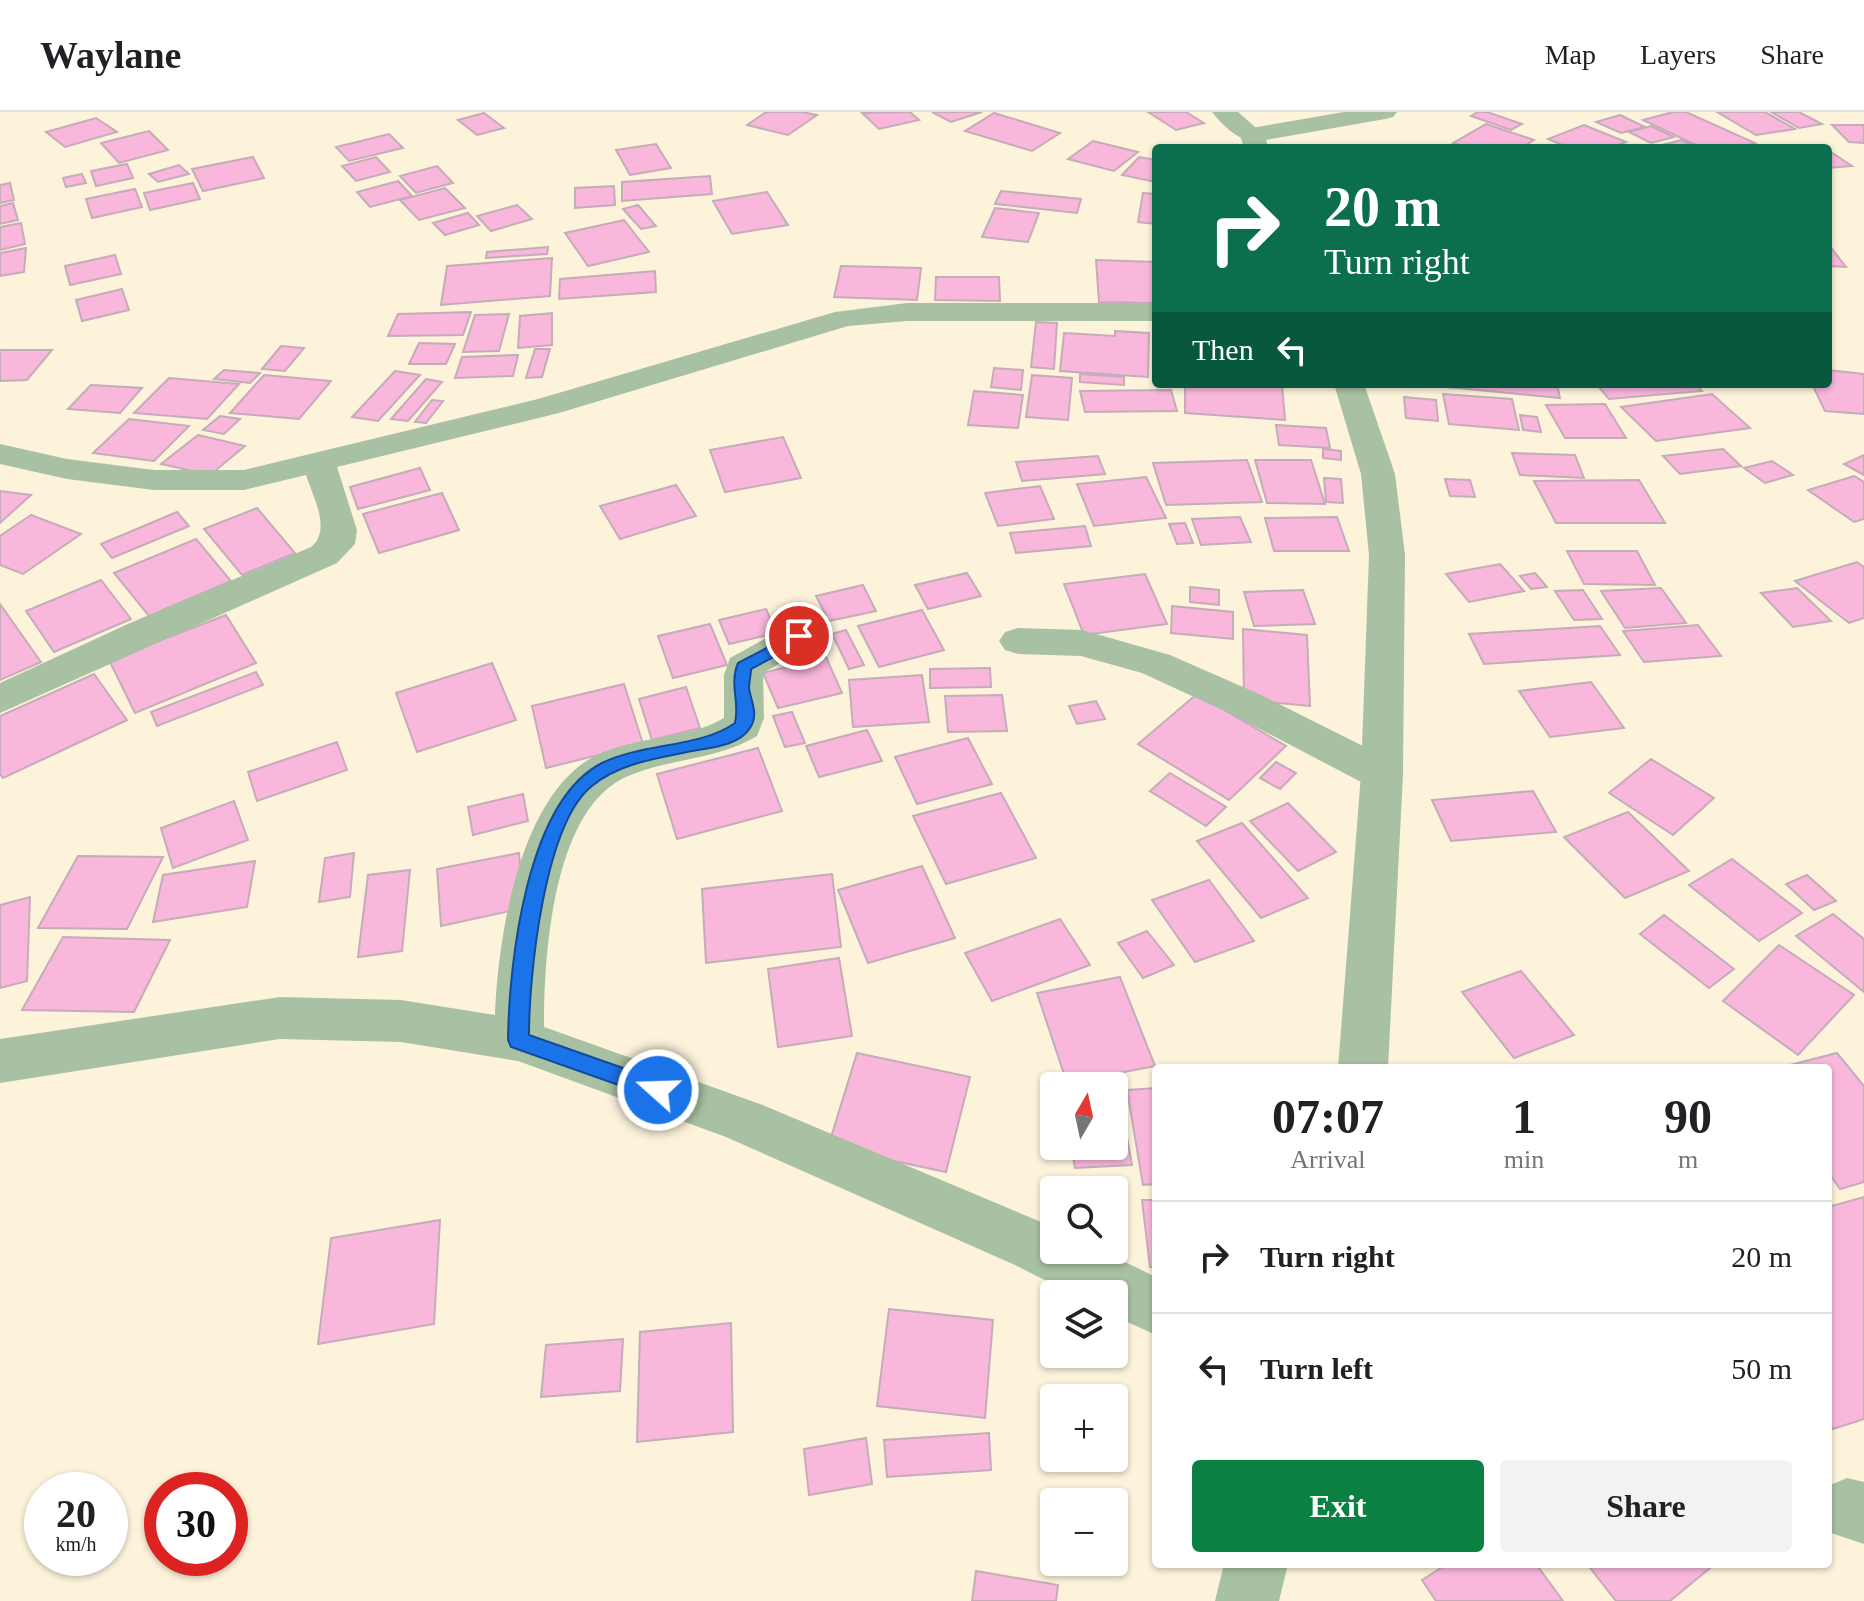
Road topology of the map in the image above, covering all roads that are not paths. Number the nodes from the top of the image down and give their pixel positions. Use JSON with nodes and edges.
{"nodes":[{"id":1,"x":1224,"y":112,"type":"edge"},
{"id":2,"x":1385,"y":112,"type":"edge"},
{"id":3,"x":1254,"y":142,"type":"edge"},
{"id":4,"x":1152,"y":312,"type":"edge"},
{"id":5,"x":1350,"y":388,"type":"edge"},
{"id":6,"x":0,"y":454,"type":"edge"},
{"id":7,"x":319,"y":463,"type":"junction"},
{"id":8,"x":799,"y":636,"type":"dead end"},
{"id":9,"x":1018,"y":641,"type":"dead end"},
{"id":10,"x":0,"y":699,"type":"edge"},
{"id":11,"x":1382,"y":774,"type":"junction"},
{"id":12,"x":519,"y":1040,"type":"junction"},
{"id":13,"x":0,"y":1061,"type":"edge"},
{"id":14,"x":1363,"y":1064,"type":"edge"},
{"id":15,"x":1152,"y":1305,"type":"edge"},
{"id":16,"x":1255,"y":1568,"type":"edge"},
{"id":17,"x":1247,"y":1601,"type":"edge"}],
"edges":[{"from":1,"to":3,"type":"street"},
{"from":2,"to":3,"type":"street"},
{"from":4,"to":7,"type":"street"},
{"from":5,"to":11,"type":"street"},
{"from":6,"to":7,"type":"street"},
{"from":7,"to":10,"type":"street"},
{"from":8,"to":12,"type":"street"},
{"from":9,"to":11,"type":"street"},
{"from":11,"to":14,"type":"street"},
{"from":12,"to":13,"type":"street"},
{"from":12,"to":15,"type":"street"},
{"from":16,"to":17,"type":"street"}]}
